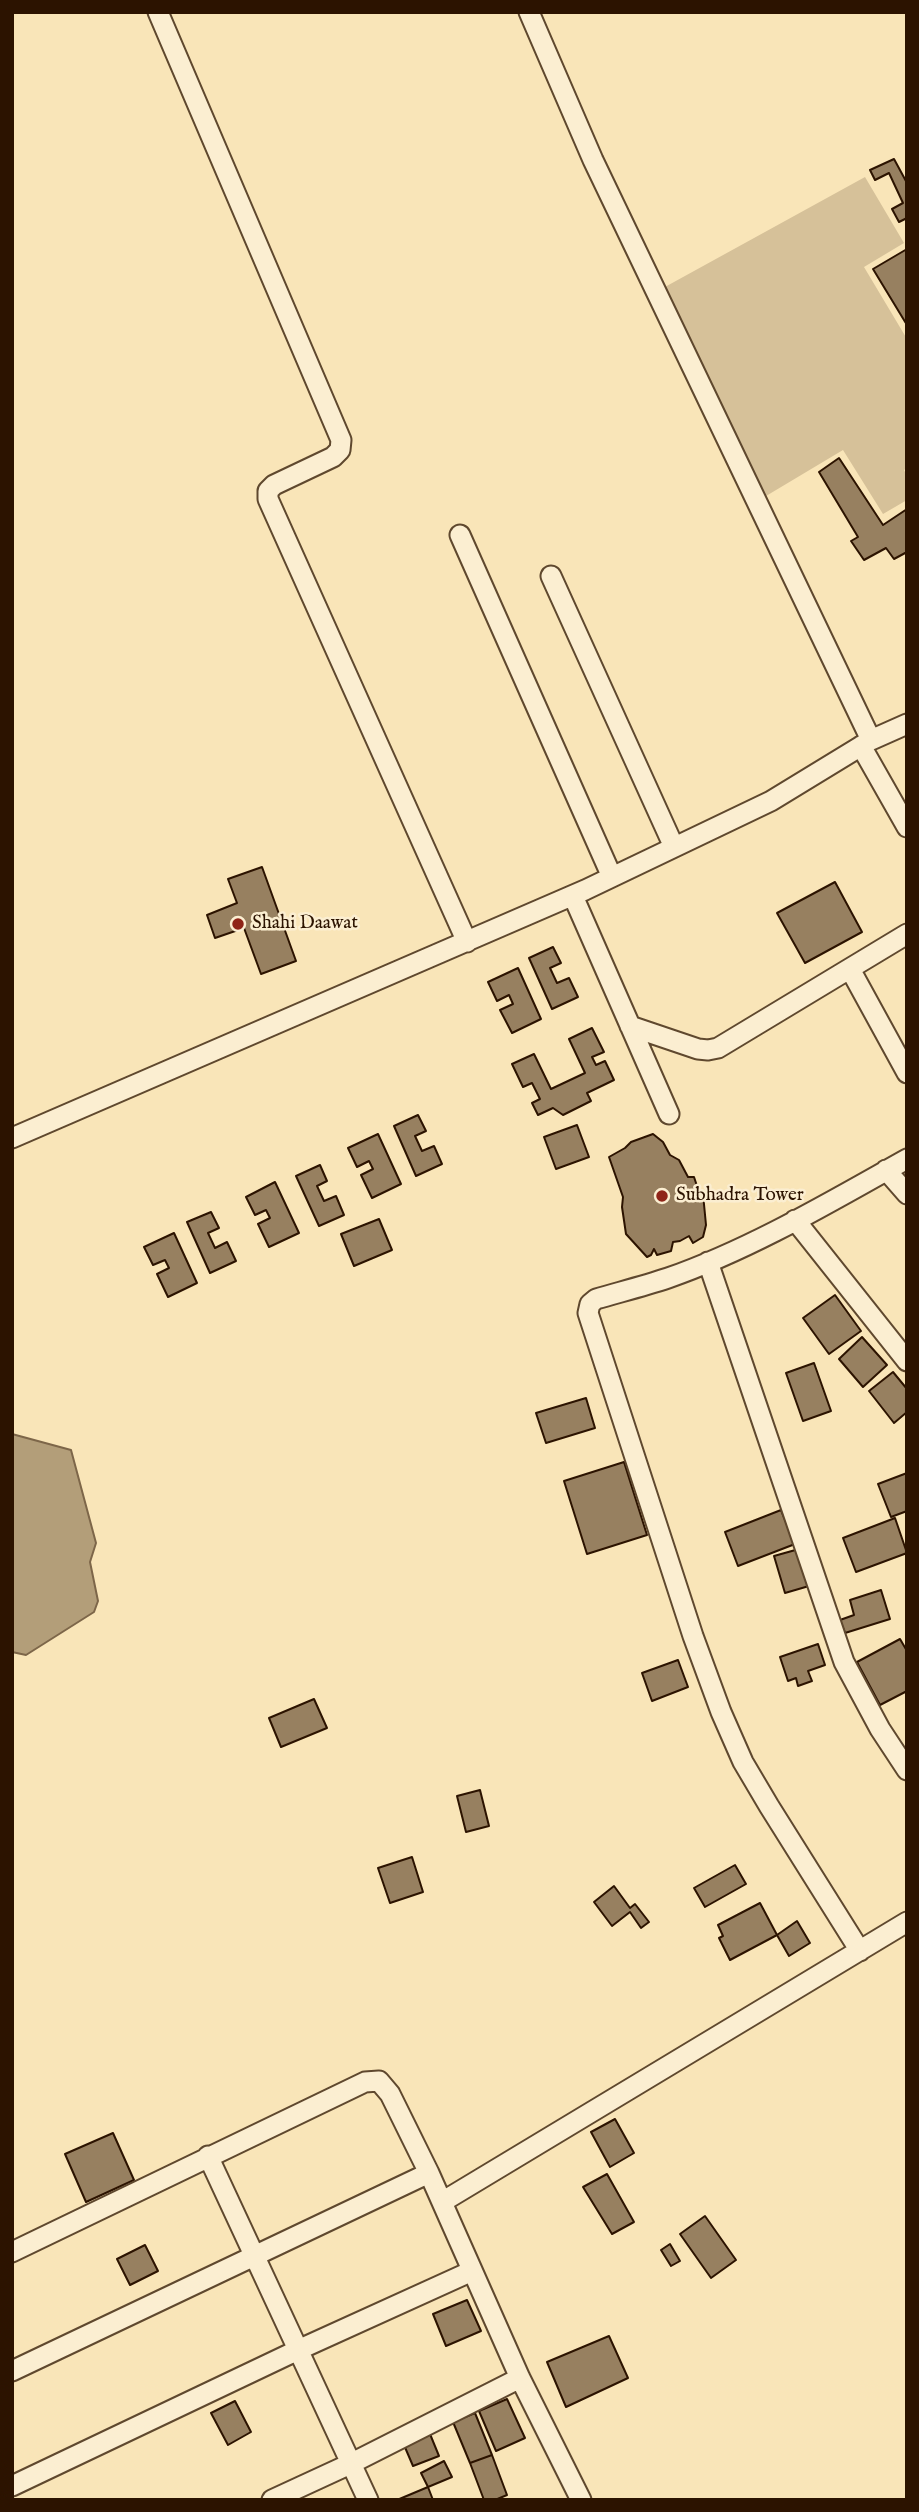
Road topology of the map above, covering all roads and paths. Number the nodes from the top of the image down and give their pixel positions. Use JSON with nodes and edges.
{"nodes":[{"id":1,"x":158,"y":12,"type":"edge"},
{"id":2,"x":529,"y":12,"type":"edge"},
{"id":3,"x":460,"y":535,"type":"dead end"},
{"id":4,"x":551,"y":576,"type":"dead end"},
{"id":5,"x":907,"y":724,"type":"edge"},
{"id":6,"x":866,"y":743,"type":"junction"},
{"id":7,"x":907,"y":827,"type":"edge"},
{"id":8,"x":674,"y":847,"type":"junction"},
{"id":9,"x":612,"y":877,"type":"junction"},
{"id":10,"x":573,"y":896,"type":"junction"},
{"id":11,"x":907,"y":934,"type":"edge"},
{"id":12,"x":467,"y":942,"type":"junction"},
{"id":13,"x":849,"y":969,"type":"junction"},
{"id":14,"x":630,"y":1026,"type":"junction"},
{"id":15,"x":907,"y":1073,"type":"edge"},
{"id":16,"x":668,"y":1114,"type":"dead end"},
{"id":17,"x":12,"y":1138,"type":"edge"},
{"id":18,"x":907,"y":1159,"type":"edge"},
{"id":19,"x":886,"y":1170,"type":"junction"},
{"id":20,"x":907,"y":1194,"type":"edge"},
{"id":21,"x":795,"y":1220,"type":"junction"},
{"id":22,"x":708,"y":1262,"type":"junction"},
{"id":23,"x":907,"y":1361,"type":"edge"},
{"id":24,"x":907,"y":1770,"type":"edge"},
{"id":25,"x":907,"y":1922,"type":"edge"},
{"id":26,"x":860,"y":1951,"type":"junction"},
{"id":27,"x":208,"y":2156,"type":"junction"},
{"id":28,"x":429,"y":2173,"type":"junction"},
{"id":29,"x":442,"y":2202,"type":"junction"},
{"id":30,"x":12,"y":2252,"type":"edge"},
{"id":31,"x":255,"y":2255,"type":"junction"},
{"id":32,"x":472,"y":2271,"type":"junction"},
{"id":33,"x":298,"y":2350,"type":"junction"},
{"id":34,"x":12,"y":2371,"type":"edge"},
{"id":35,"x":520,"y":2378,"type":"junction"},
{"id":36,"x":350,"y":2463,"type":"junction"},
{"id":37,"x":12,"y":2486,"type":"edge"},
{"id":38,"x":272,"y":2500,"type":"edge"},
{"id":39,"x":368,"y":2500,"type":"edge"},
{"id":40,"x":581,"y":2500,"type":"edge"}],
"edges":[{"from":1,"to":12,"type":"street"},
{"from":2,"to":6,"type":"street"},
{"from":3,"to":9,"type":"street"},
{"from":4,"to":8,"type":"street"},
{"from":5,"to":6,"type":"street"},
{"from":6,"to":7,"type":"street"},
{"from":6,"to":8,"type":"street"},
{"from":8,"to":9,"type":"street"},
{"from":9,"to":10,"type":"street"},
{"from":10,"to":12,"type":"street"},
{"from":10,"to":14,"type":"street"},
{"from":11,"to":13,"type":"street"},
{"from":12,"to":17,"type":"street"},
{"from":13,"to":14,"type":"street"},
{"from":13,"to":15,"type":"street"},
{"from":14,"to":16,"type":"street"},
{"from":18,"to":19,"type":"street"},
{"from":19,"to":20,"type":"street"},
{"from":19,"to":21,"type":"street"},
{"from":21,"to":22,"type":"street"},
{"from":21,"to":23,"type":"street"},
{"from":22,"to":24,"type":"street"},
{"from":22,"to":26,"type":"street"},
{"from":25,"to":26,"type":"street"},
{"from":26,"to":29,"type":"street"},
{"from":27,"to":28,"type":"street"},
{"from":27,"to":30,"type":"street"},
{"from":27,"to":31,"type":"street"},
{"from":28,"to":29,"type":"street"},
{"from":28,"to":31,"type":"street"},
{"from":29,"to":32,"type":"street"},
{"from":31,"to":33,"type":"street"},
{"from":31,"to":34,"type":"street"},
{"from":32,"to":33,"type":"street"},
{"from":32,"to":35,"type":"street"},
{"from":33,"to":36,"type":"street"},
{"from":33,"to":37,"type":"street"},
{"from":35,"to":36,"type":"street"},
{"from":35,"to":40,"type":"street"},
{"from":36,"to":38,"type":"street"},
{"from":36,"to":39,"type":"street"}]}
